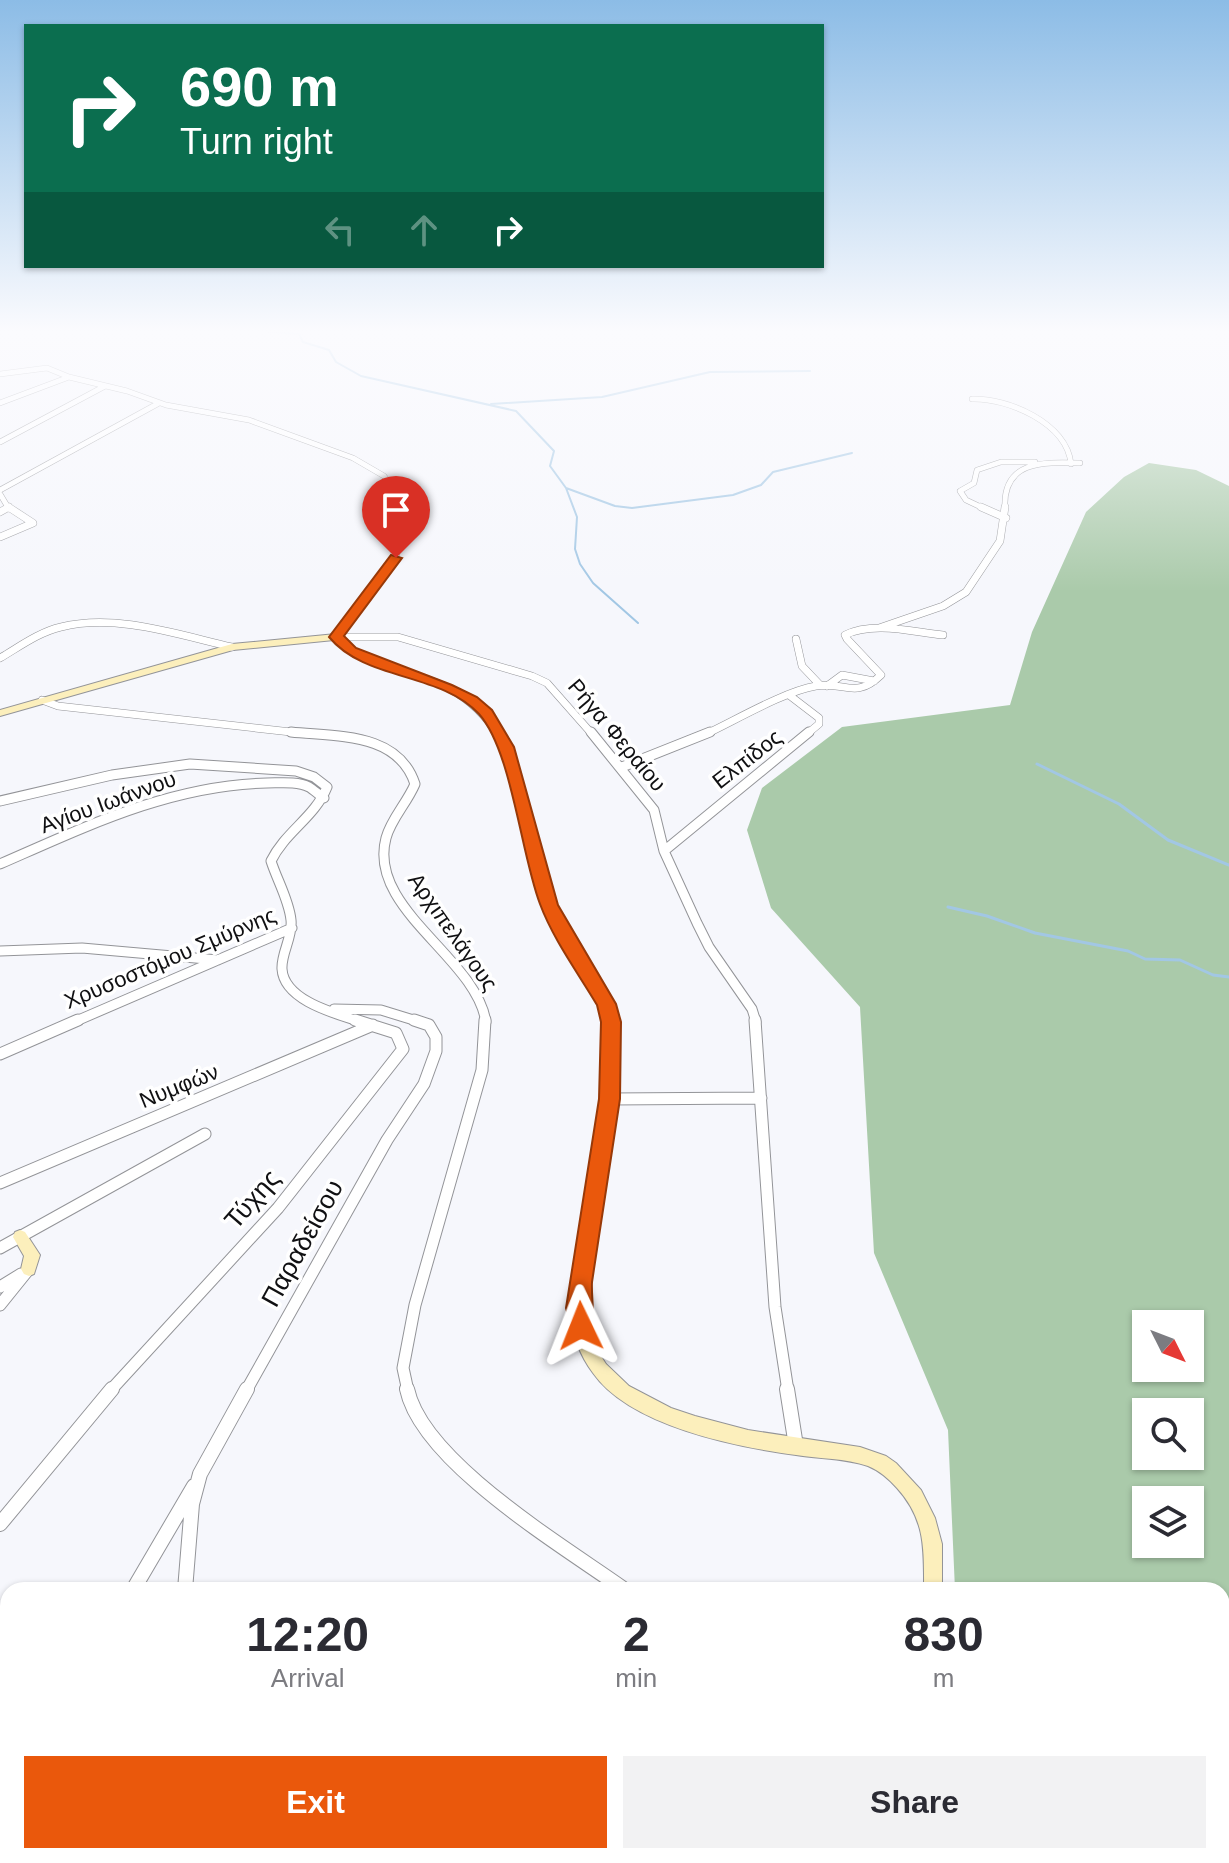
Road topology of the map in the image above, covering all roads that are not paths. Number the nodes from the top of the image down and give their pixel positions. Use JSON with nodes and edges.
{"nodes":[{"id":1,"x":43,"y":419,"type":"edge"},
{"id":2,"x":131,"y":419,"type":"edge"},
{"id":3,"x":245,"y":419,"type":"edge"},
{"id":4,"x":1036,"y":419,"type":"edge"},
{"id":5,"x":0,"y":442,"type":"edge"},
{"id":6,"x":1037,"y":462,"type":"junction"},
{"id":7,"x":1080,"y":463,"type":"dead end"},
{"id":8,"x":1071,"y":464,"type":"junction"},
{"id":9,"x":0,"y":492,"type":"edge"},
{"id":10,"x":10,"y":508,"type":"junction"},
{"id":11,"x":0,"y":512,"type":"edge"},
{"id":12,"x":1006,"y":518,"type":"junction"},
{"id":13,"x":0,"y":537,"type":"edge"},
{"id":14,"x":875,"y":629,"type":"junction"},
{"id":15,"x":943,"y":635,"type":"dead end"},
{"id":16,"x":336,"y":637,"type":"junction"},
{"id":17,"x":796,"y":639,"type":"dead end"},
{"id":18,"x":232,"y":647,"type":"junction"},
{"id":19,"x":0,"y":658,"type":"edge"},
{"id":20,"x":874,"y":681,"type":"junction"},
{"id":21,"x":824,"y":685,"type":"junction"},
{"id":22,"x":789,"y":695,"type":"junction"},
{"id":23,"x":42,"y":700,"type":"junction"},
{"id":24,"x":0,"y":713,"type":"edge"},
{"id":25,"x":622,"y":767,"type":"junction"},
{"id":26,"x":324,"y":798,"type":"junction"},
{"id":27,"x":0,"y":801,"type":"edge"},
{"id":28,"x":664,"y":851,"type":"junction"},
{"id":29,"x":0,"y":864,"type":"edge"},
{"id":30,"x":292,"y":928,"type":"junction"},
{"id":31,"x":0,"y":951,"type":"edge"},
{"id":32,"x":221,"y":961,"type":"junction"},
{"id":33,"x":327,"y":1009,"type":"junction"},
{"id":34,"x":373,"y":1025,"type":"junction"},
{"id":35,"x":0,"y":1054,"type":"edge"},
{"id":36,"x":761,"y":1098,"type":"junction"},
{"id":37,"x":610,"y":1099,"type":"junction"},
{"id":38,"x":205,"y":1134,"type":"dead end"},
{"id":39,"x":0,"y":1183,"type":"edge"},
{"id":40,"x":20,"y":1237,"type":"junction"},
{"id":41,"x":0,"y":1248,"type":"edge"},
{"id":42,"x":29,"y":1269,"type":"junction"},
{"id":43,"x":0,"y":1287,"type":"edge"},
{"id":44,"x":0,"y":1305,"type":"edge"},
{"id":45,"x":796,"y":1446,"type":"junction"},
{"id":46,"x":200,"y":1474,"type":"junction"},
{"id":47,"x":0,"y":1524,"type":"edge"},
{"id":48,"x":138,"y":1582,"type":"edge"},
{"id":49,"x":186,"y":1582,"type":"edge"},
{"id":50,"x":614,"y":1582,"type":"edge"},
{"id":51,"x":933,"y":1582,"type":"edge"}],
"edges":[{"from":1,"to":5,"type":"street"},
{"from":2,"to":9,"type":"street"},
{"from":3,"to":16,"type":"street"},
{"from":4,"to":8,"type":"street"},
{"from":6,"to":8,"type":"street"},
{"from":6,"to":12,"type":"street"},
{"from":6,"to":12,"type":"street"},
{"from":7,"to":8,"type":"street"},
{"from":9,"to":10,"type":"street"},
{"from":10,"to":11,"type":"street"},
{"from":10,"to":13,"type":"street"},
{"from":12,"to":14,"type":"street"},
{"from":14,"to":15,"type":"street"},
{"from":14,"to":20,"type":"street"},
{"from":16,"to":18,"type":"street","name":"Ρήγα Φεραίου"},
{"from":16,"to":25,"type":"street","name":"Ρήγα Φεραίου"},
{"from":16,"to":37,"type":"street"},
{"from":17,"to":21,"type":"street"},
{"from":18,"to":19,"type":"street"},
{"from":18,"to":23,"type":"street","name":"Ρήγα Φεραίου"},
{"from":20,"to":21,"type":"street"},
{"from":20,"to":21,"type":"street"},
{"from":21,"to":22,"type":"street"},
{"from":22,"to":25,"type":"street"},
{"from":22,"to":28,"type":"street","name":"Ελπίδος"},
{"from":23,"to":24,"type":"street","name":"Ρήγα Φεραίου"},
{"from":23,"to":50,"type":"street","name":"Αρχιπελάγους"},
{"from":25,"to":28,"type":"street","name":"Ρήγα Φεραίου"},
{"from":26,"to":27,"type":"street"},
{"from":26,"to":29,"type":"street","name":"Αγίου Ιωάννου"},
{"from":26,"to":30,"type":"street","name":"Χρυσοστόμου Σμύρνης"},
{"from":28,"to":36,"type":"street","name":"Ρήγα Φεραίου"},
{"from":30,"to":32,"type":"street","name":"Χρυσοστόμου Σμύρνης"},
{"from":30,"to":33,"type":"street","name":"Τύχης"},
{"from":31,"to":32,"type":"street"},
{"from":32,"to":35,"type":"street","name":"Χρυσοστόμου Σμύρνης"},
{"from":33,"to":34,"type":"street","name":"Τύχης"},
{"from":33,"to":46,"type":"street","name":"Παραδείσου"},
{"from":34,"to":39,"type":"street","name":"Νυμφών"},
{"from":34,"to":47,"type":"street","name":"Τύχης"},
{"from":36,"to":37,"type":"street"},
{"from":36,"to":45,"type":"street","name":"Ρήγα Φεραίου"},
{"from":37,"to":45,"type":"street"},
{"from":38,"to":40,"type":"street"},
{"from":40,"to":41,"type":"street"},
{"from":40,"to":42,"type":"street"},
{"from":42,"to":43,"type":"street"},
{"from":42,"to":44,"type":"street"},
{"from":45,"to":51,"type":"street"},
{"from":46,"to":48,"type":"street"},
{"from":46,"to":49,"type":"street","name":"Παραδείσου"}]}
